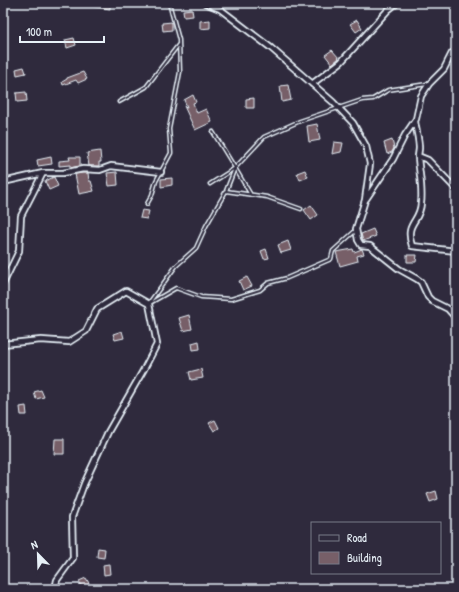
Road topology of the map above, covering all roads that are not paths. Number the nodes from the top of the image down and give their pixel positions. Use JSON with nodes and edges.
{"nodes":[{"id":1,"x":169,"y":3,"type":"edge"},
{"id":2,"x":205,"y":3,"type":"edge"},
{"id":3,"x":397,"y":3,"type":"edge"},
{"id":4,"x":179,"y":43,"type":"junction"},
{"id":5,"x":456,"y":53,"type":"edge"},
{"id":6,"x":312,"y":84,"type":"junction"},
{"id":7,"x":429,"y":84,"type":"junction"},
{"id":8,"x":120,"y":102,"type":"dead end"},
{"id":9,"x":339,"y":108,"type":"junction"},
{"id":10,"x":415,"y":121,"type":"junction"},
{"id":11,"x":213,"y":132,"type":"dead end"},
{"id":12,"x":418,"y":156,"type":"junction"},
{"id":13,"x":235,"y":168,"type":"junction"},
{"id":14,"x":161,"y":172,"type":"junction"},
{"id":15,"x":43,"y":173,"type":"junction"},
{"id":16,"x":3,"y":182,"type":"edge"},
{"id":17,"x":210,"y":184,"type":"dead end"},
{"id":18,"x":456,"y":189,"type":"edge"},
{"id":19,"x":226,"y":191,"type":"junction"},
{"id":20,"x":251,"y":195,"type":"junction"},
{"id":21,"x":365,"y":200,"type":"junction"},
{"id":22,"x":146,"y":204,"type":"dead end"},
{"id":23,"x":302,"y":209,"type":"dead end"},
{"id":24,"x":356,"y":229,"type":"junction"},
{"id":25,"x":456,"y":251,"type":"edge"},
{"id":26,"x":3,"y":284,"type":"edge"},
{"id":27,"x":148,"y":304,"type":"junction"},
{"id":28,"x":456,"y":318,"type":"edge"},
{"id":29,"x":3,"y":344,"type":"edge"},
{"id":30,"x":55,"y":589,"type":"edge"}],
"edges":[{"from":1,"to":4,"type":"lane"},
{"from":2,"to":6,"type":"street"},
{"from":3,"to":6,"type":"street"},
{"from":4,"to":8,"type":"lane"},
{"from":4,"to":14,"type":"lane"},
{"from":5,"to":7,"type":"street"},
{"from":6,"to":9,"type":"street"},
{"from":7,"to":9,"type":"lane"},
{"from":7,"to":10,"type":"street"},
{"from":9,"to":13,"type":"lane"},
{"from":9,"to":21,"type":"street"},
{"from":10,"to":12,"type":"street"},
{"from":10,"to":21,"type":"street"},
{"from":11,"to":13,"type":"lane"},
{"from":12,"to":18,"type":"street"},
{"from":12,"to":25,"type":"street"},
{"from":13,"to":17,"type":"lane"},
{"from":13,"to":19,"type":"lane"},
{"from":13,"to":20,"type":"lane"},
{"from":14,"to":15,"type":"street"},
{"from":14,"to":22,"type":"lane"},
{"from":15,"to":16,"type":"street"},
{"from":15,"to":26,"type":"street"},
{"from":19,"to":20,"type":"lane"},
{"from":19,"to":27,"type":"lane"},
{"from":20,"to":23,"type":"lane"},
{"from":21,"to":24,"type":"street"},
{"from":24,"to":27,"type":"lane"},
{"from":24,"to":28,"type":"street"},
{"from":27,"to":29,"type":"street"},
{"from":27,"to":30,"type":"street"}]}
